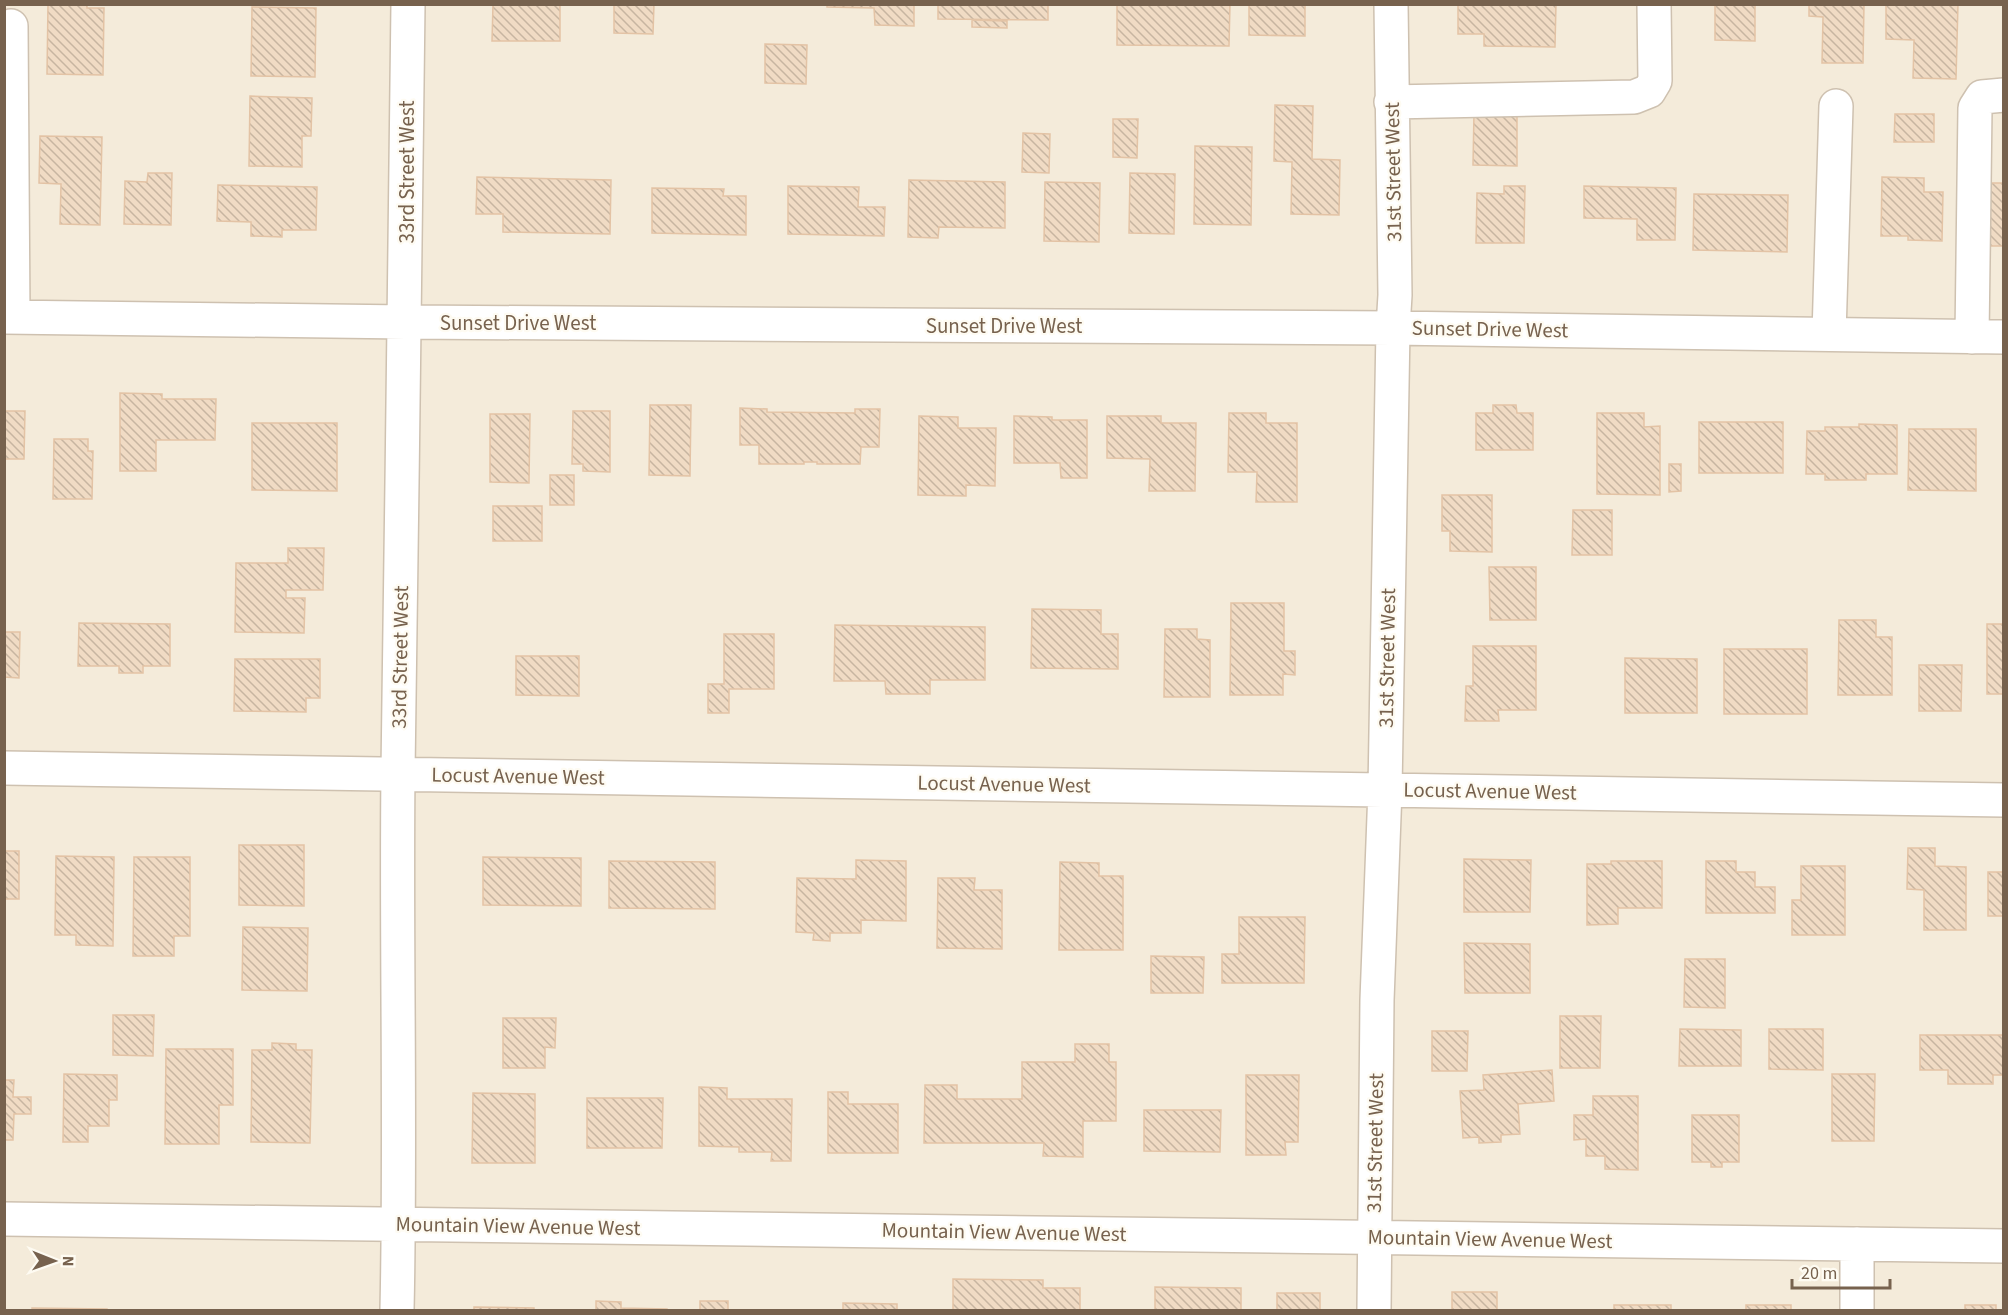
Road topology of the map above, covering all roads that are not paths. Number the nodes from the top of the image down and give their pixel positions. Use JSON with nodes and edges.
{"nodes":[{"id":1,"x":408,"y":4,"type":"edge"},
{"id":2,"x":1391,"y":4,"type":"edge"},
{"id":3,"x":1654,"y":4,"type":"edge"},
{"id":4,"x":11,"y":26,"type":"dead end"},
{"id":5,"x":2004,"y":95,"type":"edge"},
{"id":6,"x":1391,"y":102,"type":"junction"},
{"id":7,"x":1836,"y":106,"type":"dead end"},
{"id":8,"x":9,"y":317,"type":"edge"},
{"id":9,"x":406,"y":322,"type":"junction"},
{"id":10,"x":1393,"y":328,"type":"junction"},
{"id":11,"x":1829,"y":334,"type":"junction"},
{"id":12,"x":1988,"y":337,"type":"edge"},
{"id":13,"x":4,"y":768,"type":"edge"},
{"id":14,"x":398,"y":774,"type":"junction"},
{"id":15,"x":1385,"y":790,"type":"junction"},
{"id":16,"x":2004,"y":800,"type":"edge"},
{"id":17,"x":4,"y":1219,"type":"edge"},
{"id":18,"x":399,"y":1224,"type":"junction"},
{"id":19,"x":1374,"y":1237,"type":"junction"},
{"id":20,"x":1857,"y":1244,"type":"junction"},
{"id":21,"x":2004,"y":1246,"type":"edge"},
{"id":22,"x":397,"y":1311,"type":"edge"},
{"id":23,"x":1374,"y":1311,"type":"edge"},
{"id":24,"x":1857,"y":1311,"type":"edge"}],
"edges":[{"from":1,"to":9,"type":"street","name":"33rd Street West"},
{"from":2,"to":6,"type":"street","name":"31st Street West"},
{"from":3,"to":6,"type":"street"},
{"from":4,"to":8,"type":"street"},
{"from":5,"to":12,"type":"street"},
{"from":6,"to":10,"type":"street","name":"31st Street West"},
{"from":7,"to":11,"type":"street"},
{"from":8,"to":9,"type":"street","name":"Sunset Drive West"},
{"from":9,"to":10,"type":"street","name":"Sunset Drive West"},
{"from":9,"to":14,"type":"street","name":"33rd Street West"},
{"from":10,"to":11,"type":"street","name":"Sunset Drive West"},
{"from":10,"to":15,"type":"street","name":"31st Street West"},
{"from":11,"to":12,"type":"street","name":"Sunset Drive West"},
{"from":13,"to":14,"type":"street","name":"Locust Avenue West"},
{"from":14,"to":15,"type":"street","name":"Locust Avenue West"},
{"from":14,"to":18,"type":"street","name":"33rd Street West"},
{"from":15,"to":16,"type":"street","name":"Locust Avenue West"},
{"from":15,"to":19,"type":"street","name":"31st Street West"},
{"from":17,"to":18,"type":"street","name":"Mountain View Avenue West"},
{"from":18,"to":19,"type":"street","name":"Mountain View Avenue West"},
{"from":18,"to":22,"type":"street","name":"33rd Street West"},
{"from":19,"to":20,"type":"street","name":"Mountain View Avenue West"},
{"from":19,"to":23,"type":"street","name":"31st Street West"},
{"from":20,"to":21,"type":"street","name":"Mountain View Avenue West"},
{"from":20,"to":24,"type":"street"}]}
